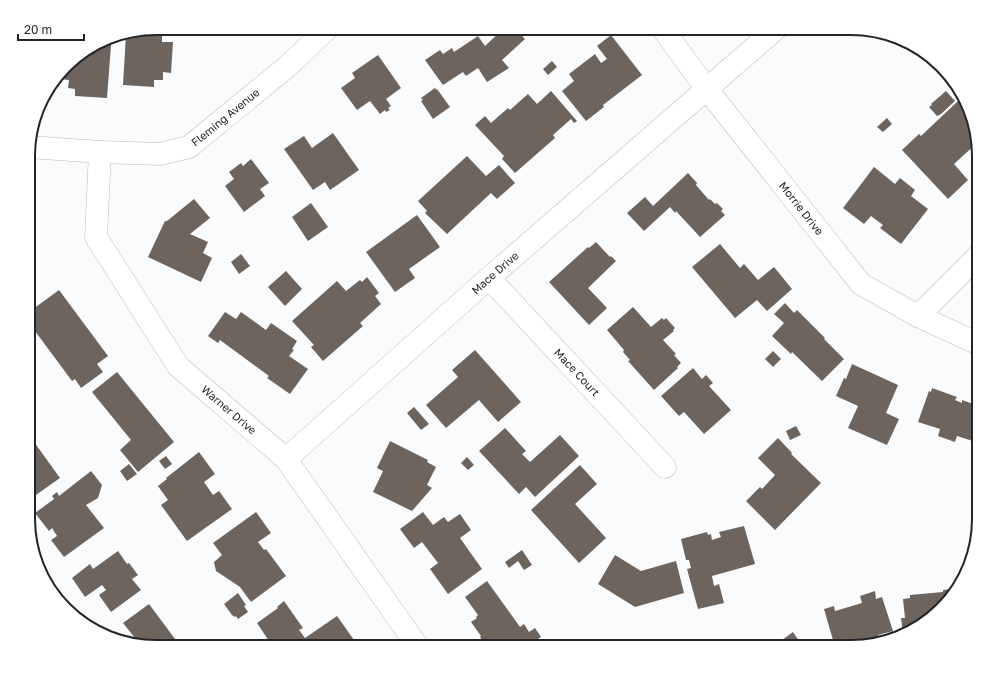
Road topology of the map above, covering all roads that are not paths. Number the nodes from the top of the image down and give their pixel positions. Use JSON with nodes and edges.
{"nodes":[{"id":1,"x":321,"y":35,"type":"edge"},
{"id":2,"x":667,"y":35,"type":"edge"},
{"id":3,"x":769,"y":35,"type":"edge"},
{"id":4,"x":706,"y":88,"type":"junction"},
{"id":5,"x":36,"y":147,"type":"edge"},
{"id":6,"x":100,"y":152,"type":"junction"},
{"id":7,"x":972,"y":262,"type":"edge"},
{"id":8,"x":489,"y":278,"type":"junction"},
{"id":9,"x":918,"y":316,"type":"junction"},
{"id":10,"x":972,"y":341,"type":"edge"},
{"id":11,"x":286,"y":459,"type":"junction"},
{"id":12,"x":665,"y":466,"type":"dead end"},
{"id":13,"x":413,"y":640,"type":"edge"}],
"edges":[{"from":1,"to":6,"type":"street","name":"Fleming Avenue"},
{"from":2,"to":4,"type":"street","name":"Morrie Drive"},
{"from":3,"to":4,"type":"street","name":"Mace Drive"},
{"from":4,"to":8,"type":"street","name":"Mace Drive"},
{"from":4,"to":9,"type":"street","name":"Morrie Drive"},
{"from":5,"to":6,"type":"street","name":"Fleming Avenue"},
{"from":6,"to":11,"type":"street","name":"Warner Drive"},
{"from":7,"to":9,"type":"street"},
{"from":8,"to":11,"type":"street","name":"Mace Drive"},
{"from":8,"to":12,"type":"street","name":"Mace Court"},
{"from":9,"to":10,"type":"street","name":"Morrie Drive"},
{"from":11,"to":13,"type":"street","name":"Warner Drive"}]}
